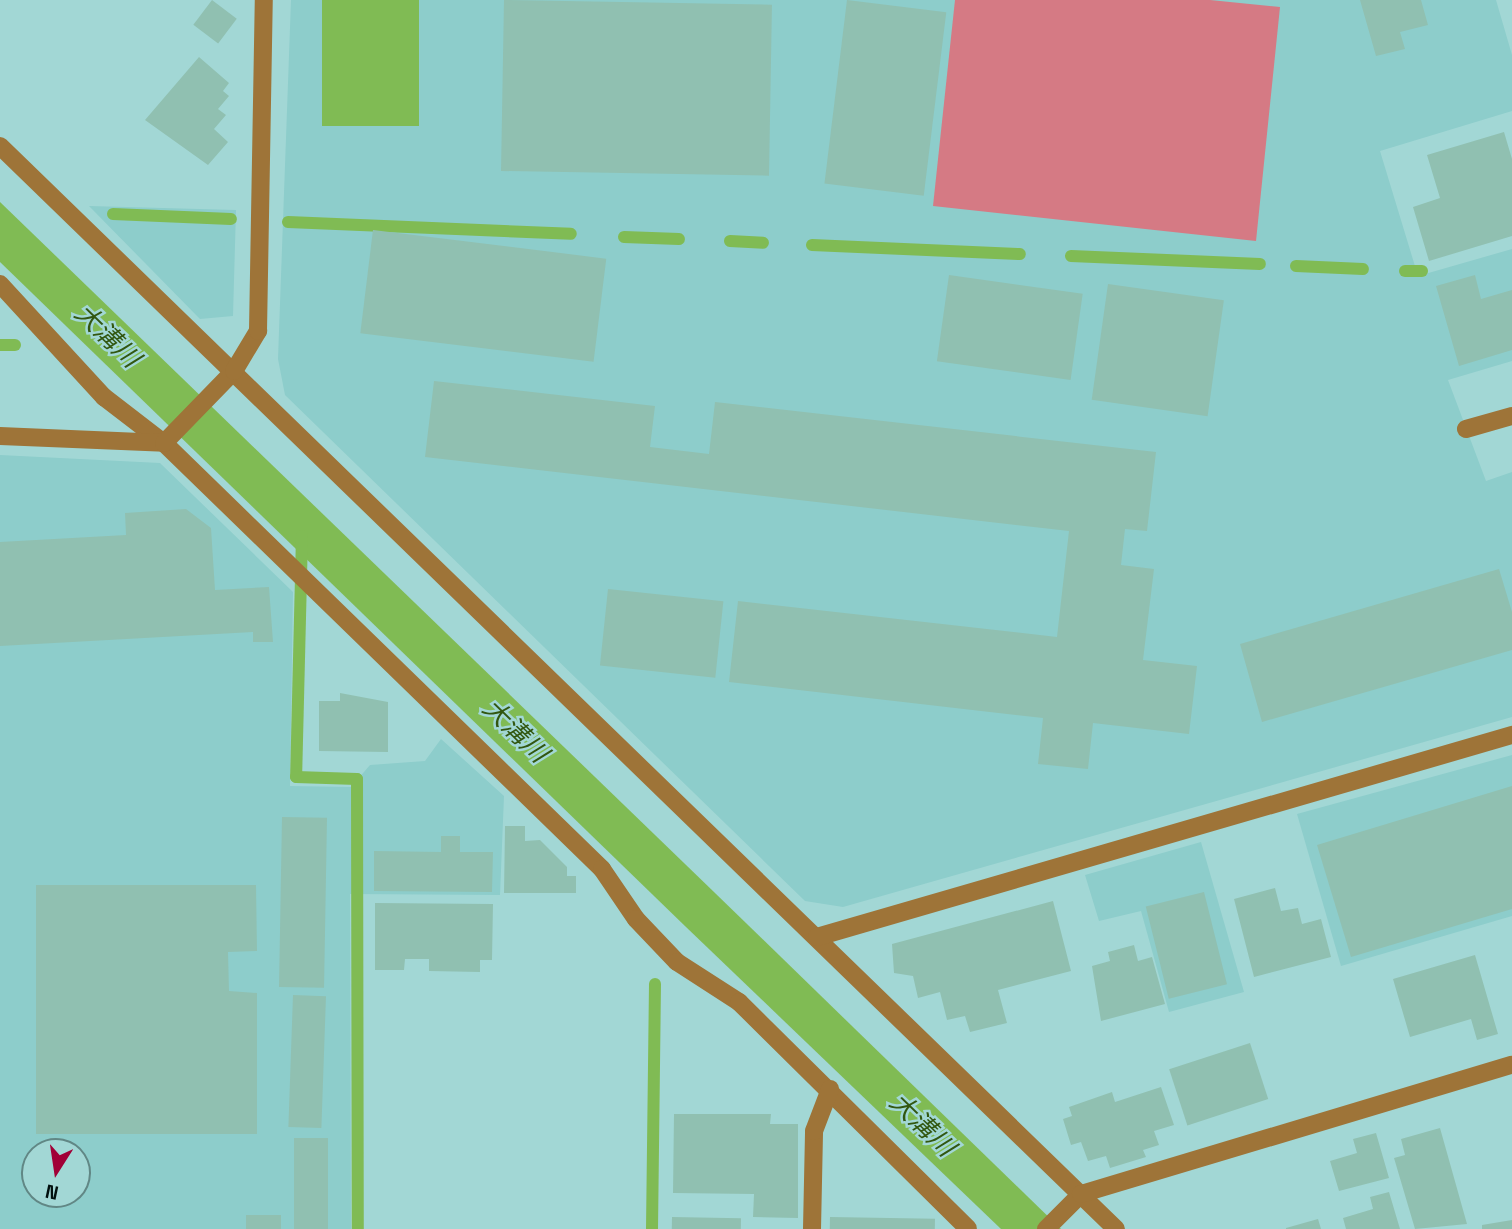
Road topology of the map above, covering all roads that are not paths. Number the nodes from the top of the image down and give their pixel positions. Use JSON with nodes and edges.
{"nodes":[{"id":1,"x":264,"y":0,"type":"edge"},
{"id":2,"x":0,"y":146,"type":"edge"},
{"id":3,"x":0,"y":285,"type":"edge"},
{"id":4,"x":234,"y":371,"type":"junction"},
{"id":5,"x":1512,"y":416,"type":"edge"},
{"id":6,"x":1466,"y":429,"type":"dead end"},
{"id":7,"x":0,"y":436,"type":"edge"},
{"id":8,"x":164,"y":443,"type":"junction"},
{"id":9,"x":1512,"y":735,"type":"edge"},
{"id":10,"x":817,"y":937,"type":"junction"},
{"id":11,"x":1512,"y":1065,"type":"edge"},
{"id":12,"x":830,"y":1089,"type":"junction"},
{"id":13,"x":1081,"y":1194,"type":"junction"},
{"id":14,"x":812,"y":1229,"type":"edge"},
{"id":15,"x":968,"y":1229,"type":"edge"},
{"id":16,"x":1046,"y":1229,"type":"edge"},
{"id":17,"x":1116,"y":1229,"type":"edge"}],
"edges":[{"from":1,"to":4,"type":"street"},
{"from":2,"to":4,"type":"street"},
{"from":3,"to":8,"type":"street"},
{"from":4,"to":8,"type":"street"},
{"from":4,"to":10,"type":"street"},
{"from":5,"to":6,"type":"street"},
{"from":7,"to":8,"type":"street"},
{"from":8,"to":12,"type":"street"},
{"from":9,"to":10,"type":"street"},
{"from":10,"to":13,"type":"street"},
{"from":11,"to":13,"type":"street"},
{"from":12,"to":14,"type":"street"},
{"from":12,"to":15,"type":"street"},
{"from":13,"to":16,"type":"street"},
{"from":13,"to":17,"type":"street"}]}
